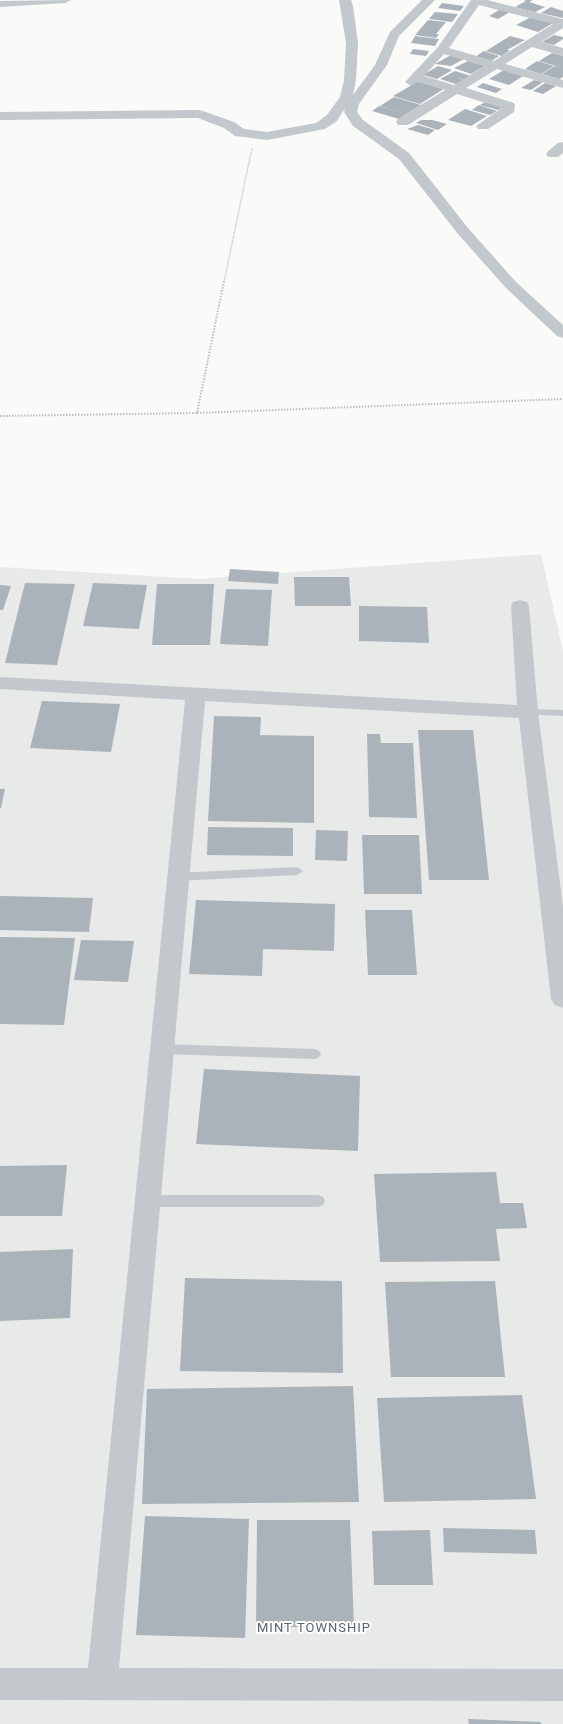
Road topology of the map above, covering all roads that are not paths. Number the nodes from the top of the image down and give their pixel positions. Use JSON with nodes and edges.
{"nodes":[{"id":1,"x":65,"y":0,"type":"edge"},
{"id":2,"x":344,"y":0,"type":"edge"},
{"id":3,"x":429,"y":0,"type":"edge"},
{"id":4,"x":477,"y":0,"type":"edge"},
{"id":5,"x":0,"y":4,"type":"edge"},
{"id":6,"x":563,"y":23,"type":"edge"},
{"id":7,"x":531,"y":43,"type":"junction"},
{"id":8,"x":442,"y":50,"type":"junction"},
{"id":9,"x":563,"y":52,"type":"edge"},
{"id":10,"x":494,"y":64,"type":"junction"},
{"id":11,"x":563,"y":84,"type":"edge"},
{"id":12,"x":456,"y":90,"type":"junction"},
{"id":13,"x":0,"y":116,"type":"edge"},
{"id":14,"x":403,"y":122,"type":"dead end"},
{"id":15,"x":483,"y":126,"type":"dead end"},
{"id":16,"x":563,"y":332,"type":"edge"},
{"id":17,"x":520,"y":606,"type":"dead end"},
{"id":18,"x":0,"y":683,"type":"edge"},
{"id":19,"x":196,"y":693,"type":"junction"},
{"id":20,"x":528,"y":712,"type":"junction"},
{"id":21,"x":563,"y":713,"type":"edge"},
{"id":22,"x":297,"y":872,"type":"dead end"},
{"id":23,"x":178,"y":877,"type":"junction"},
{"id":24,"x":563,"y":999,"type":"edge"},
{"id":25,"x":162,"y":1049,"type":"junction"},
{"id":26,"x":315,"y":1054,"type":"dead end"},
{"id":27,"x":318,"y":1200,"type":"dead end"},
{"id":28,"x":147,"y":1201,"type":"junction"},
{"id":29,"x":0,"y":1684,"type":"edge"},
{"id":30,"x":102,"y":1685,"type":"junction"},
{"id":31,"x":563,"y":1685,"type":"edge"}],
"edges":[{"from":1,"to":5,"type":"street"},
{"from":2,"to":13,"type":"street"},
{"from":3,"to":16,"type":"street"},
{"from":4,"to":6,"type":"street"},
{"from":4,"to":8,"type":"street"},
{"from":6,"to":7,"type":"street"},
{"from":7,"to":9,"type":"street"},
{"from":7,"to":10,"type":"street"},
{"from":8,"to":10,"type":"street"},
{"from":8,"to":12,"type":"street"},
{"from":10,"to":11,"type":"street"},
{"from":10,"to":12,"type":"street"},
{"from":12,"to":14,"type":"street"},
{"from":12,"to":15,"type":"street"},
{"from":17,"to":20,"type":"street"},
{"from":18,"to":19,"type":"street"},
{"from":19,"to":20,"type":"street"},
{"from":19,"to":23,"type":"street"},
{"from":20,"to":21,"type":"lane"},
{"from":20,"to":24,"type":"street"},
{"from":22,"to":23,"type":"lane"},
{"from":23,"to":25,"type":"street"},
{"from":25,"to":26,"type":"lane"},
{"from":25,"to":28,"type":"street"},
{"from":27,"to":28,"type":"lane"},
{"from":28,"to":30,"type":"street"},
{"from":29,"to":30,"type":"street"},
{"from":30,"to":31,"type":"street"}]}
